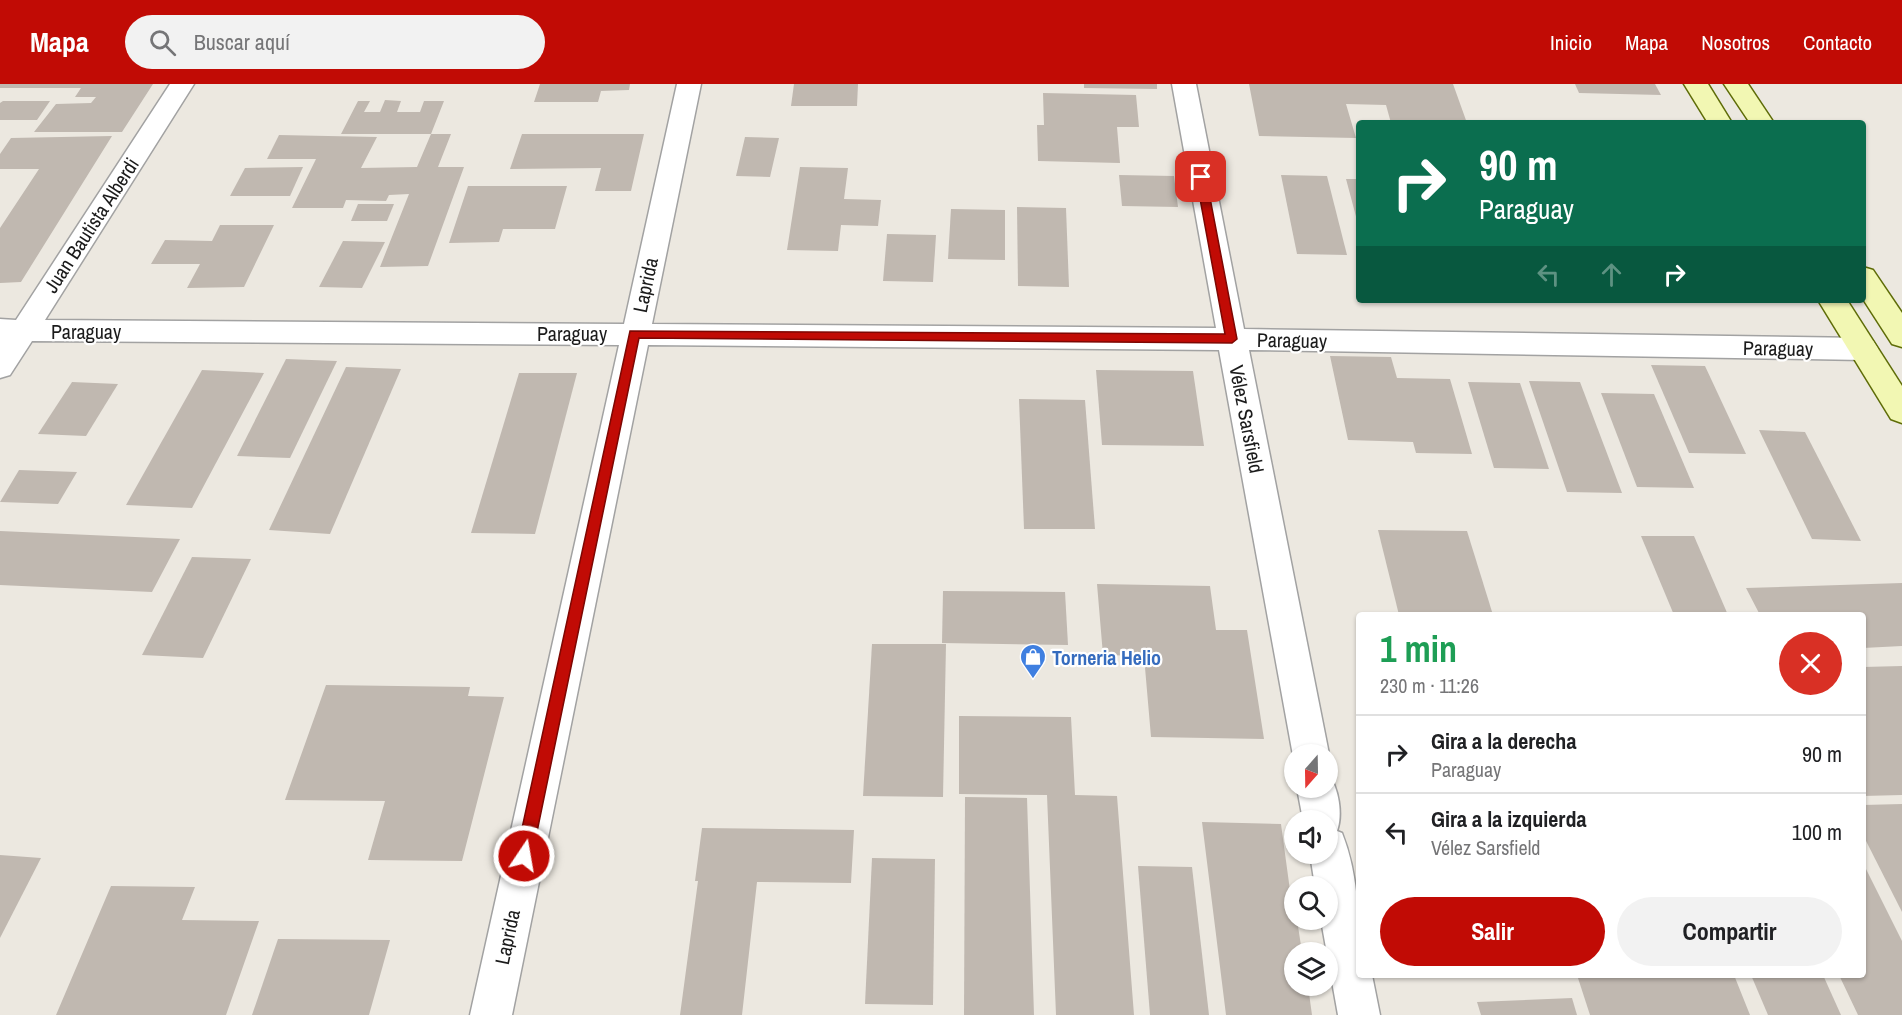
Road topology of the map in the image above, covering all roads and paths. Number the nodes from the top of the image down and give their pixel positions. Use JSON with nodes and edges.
{"nodes":[{"id":1,"x":182,"y":84,"type":"edge"},
{"id":2,"x":689,"y":84,"type":"edge"},
{"id":3,"x":1184,"y":84,"type":"edge"},
{"id":4,"x":1696,"y":84,"type":"edge"},
{"id":5,"x":1736,"y":84,"type":"edge"},
{"id":6,"x":1718,"y":120,"type":"edge"},
{"id":7,"x":1760,"y":120,"type":"edge"},
{"id":8,"x":1866,"y":282,"type":"edge"},
{"id":9,"x":1834,"y":303,"type":"edge"},
{"id":10,"x":11,"y":330,"type":"edge"},
{"id":11,"x":634,"y":334,"type":"junction"},
{"id":12,"x":1902,"y":336,"type":"edge"},
{"id":13,"x":1232,"y":339,"type":"junction"},
{"id":14,"x":1863,"y":349,"type":"junction"},
{"id":15,"x":0,"y":367,"type":"edge"},
{"id":16,"x":1902,"y":411,"type":"edge"},
{"id":17,"x":1308,"y":744,"type":"edge"},
{"id":18,"x":1331,"y":864,"type":"edge"},
{"id":19,"x":491,"y":1015,"type":"edge"},
{"id":20,"x":1359,"y":1015,"type":"edge"}],
"edges":[{"from":1,"to":10,"type":"street","name":"Juan Bautista Alberdi"},
{"from":2,"to":11,"type":"street","name":"Laprida"},
{"from":3,"to":13,"type":"street","name":"Vélez Sarsfield"},
{"from":4,"to":6,"type":"main road"},
{"from":5,"to":7,"type":"main road"},
{"from":8,"to":12,"type":"main road"},
{"from":9,"to":14,"type":"main road"},
{"from":10,"to":11,"type":"street","name":"Paraguay"},
{"from":10,"to":15,"type":"street","name":"Juan Bautista Alberdi"},
{"from":11,"to":13,"type":"street","name":"Paraguay"},
{"from":11,"to":19,"type":"street","name":"Laprida"},
{"from":13,"to":14,"type":"street","name":"Paraguay"},
{"from":13,"to":17,"type":"street","name":"Vélez Sarsfield"},
{"from":14,"to":16,"type":"main road"},
{"from":18,"to":20,"type":"street"}]}
